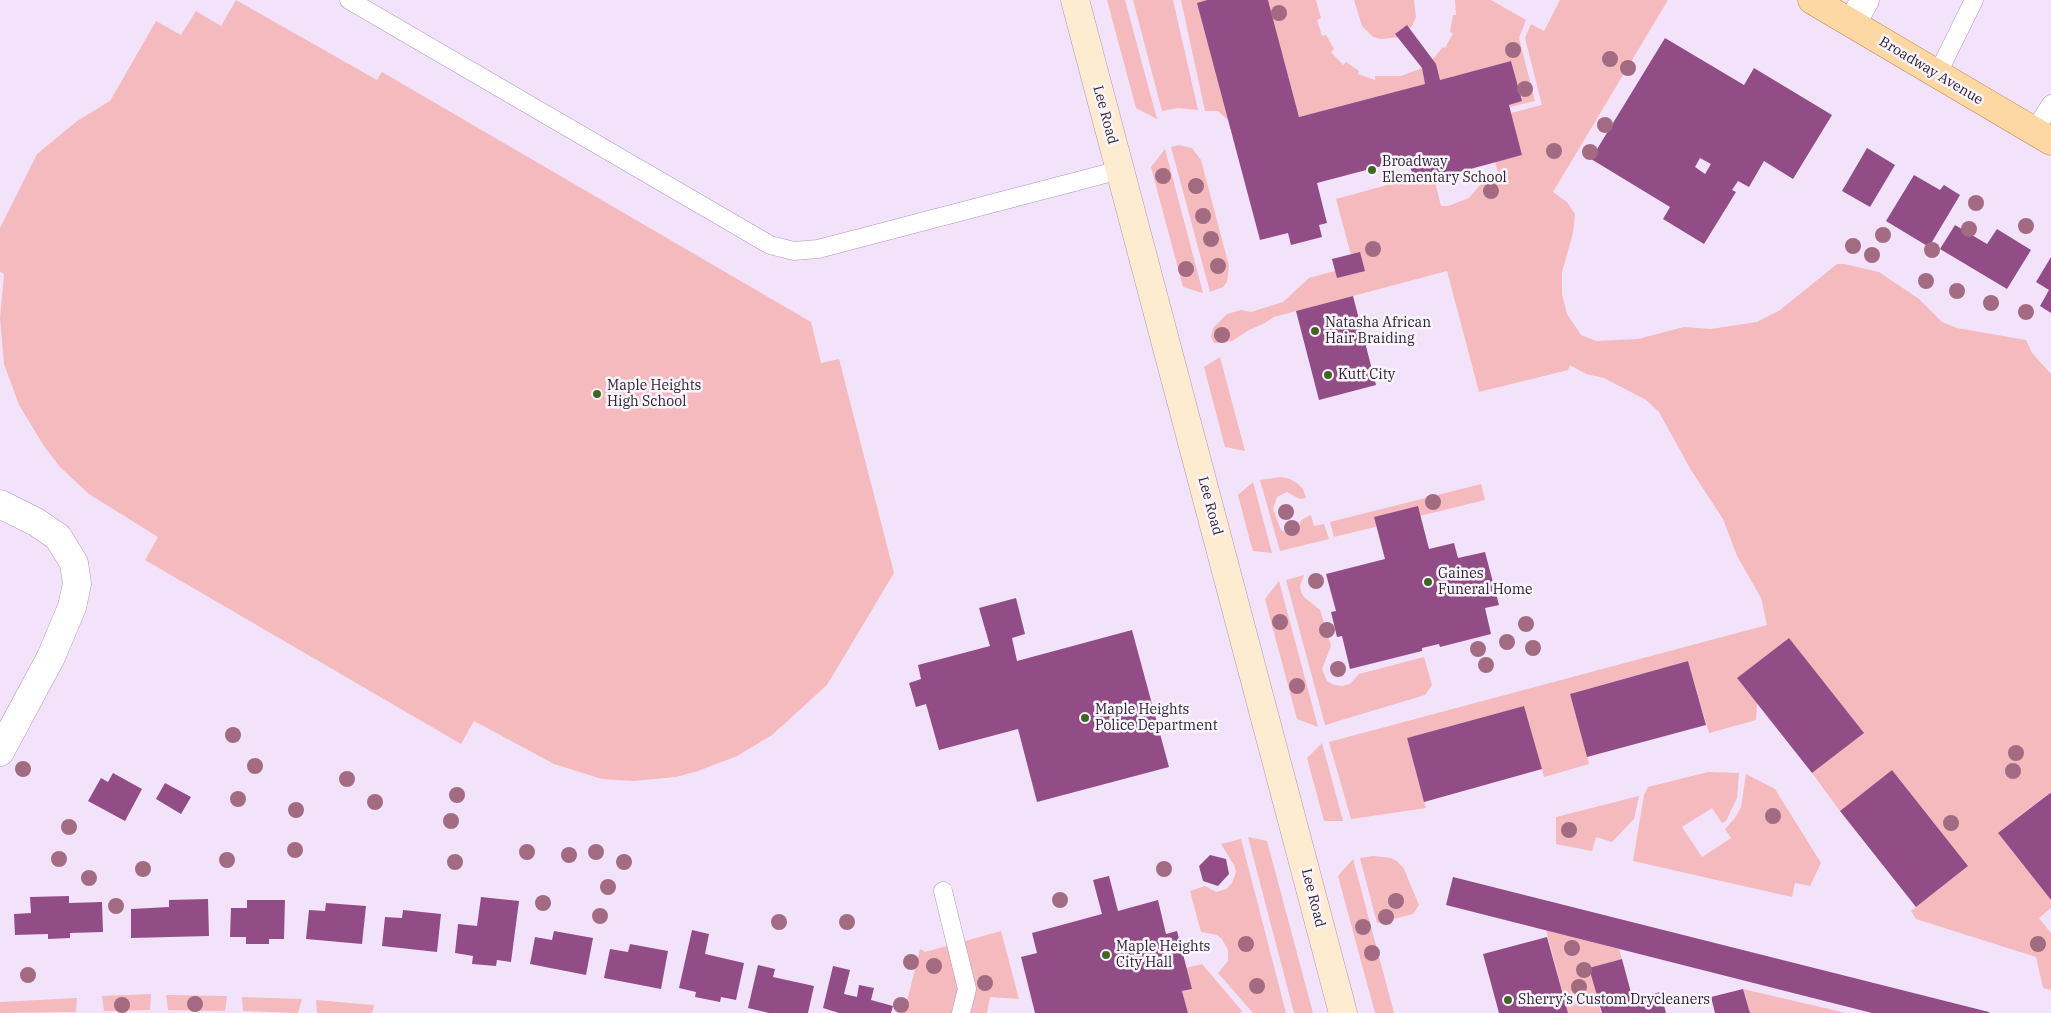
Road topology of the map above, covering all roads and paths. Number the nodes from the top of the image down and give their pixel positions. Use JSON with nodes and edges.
{"nodes":[{"id":1,"x":349,"y":0,"type":"edge"},
{"id":2,"x":1075,"y":0,"type":"edge"},
{"id":3,"x":1812,"y":0,"type":"edge"},
{"id":4,"x":1974,"y":0,"type":"edge"},
{"id":5,"x":1858,"y":12,"type":"edge"},
{"id":6,"x":1937,"y":75,"type":"junction"},
{"id":7,"x":2051,"y":104,"type":"edge"},
{"id":8,"x":2042,"y":136,"type":"edge"},
{"id":9,"x":1120,"y":170,"type":"junction"},
{"id":10,"x":0,"y":504,"type":"edge"},
{"id":11,"x":0,"y":752,"type":"edge"},
{"id":12,"x":942,"y":891,"type":"dead end"},
{"id":13,"x":961,"y":1013,"type":"edge"},
{"id":14,"x":1343,"y":1013,"type":"edge"}],
"edges":[{"from":1,"to":9,"type":"lane"},
{"from":2,"to":9,"type":"main road","name":"Lee Road"},
{"from":3,"to":5,"type":"main road","name":"Broadway Avenue"},
{"from":4,"to":6,"type":"lane"},
{"from":5,"to":6,"type":"main road","name":"Broadway Avenue"},
{"from":6,"to":8,"type":"main road","name":"Broadway Avenue"},
{"from":7,"to":8,"type":"lane"},
{"from":9,"to":14,"type":"main road","name":"Lee Road"},
{"from":10,"to":11,"type":"street"},
{"from":12,"to":13,"type":"lane"}]}
